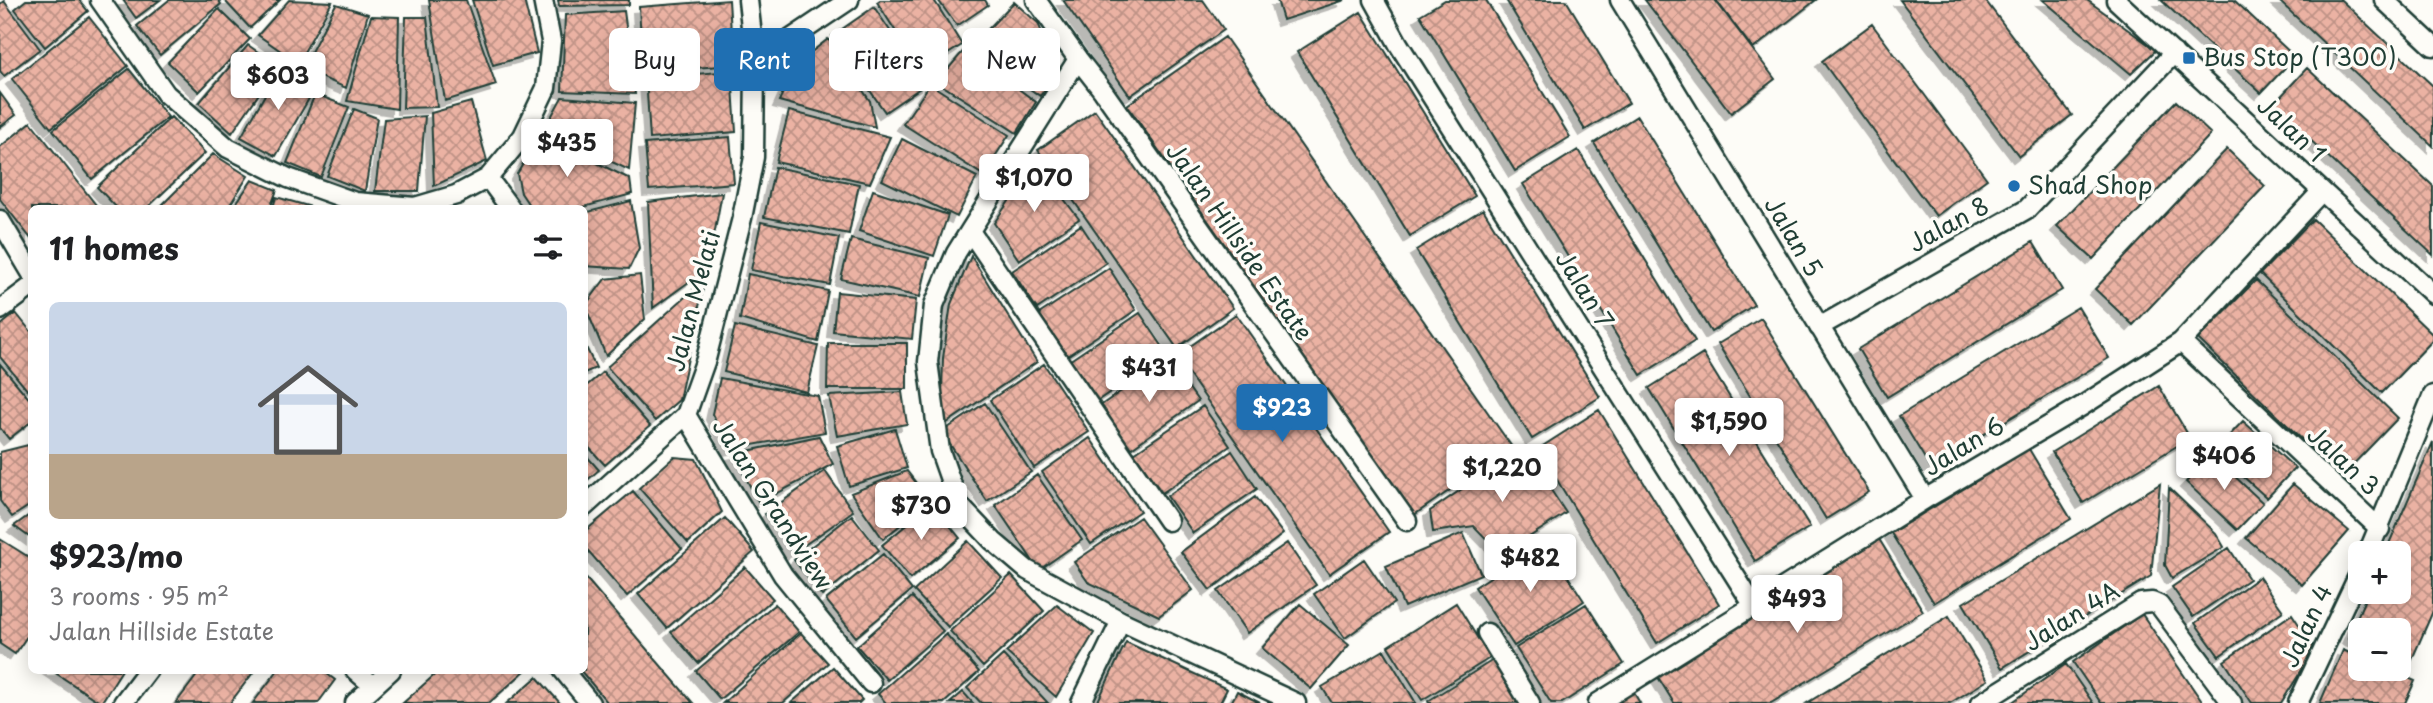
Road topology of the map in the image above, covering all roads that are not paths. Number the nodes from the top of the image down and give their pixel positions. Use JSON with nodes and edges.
{"nodes":[{"id":1,"x":100,"y":0,"type":"edge"},
{"id":2,"x":543,"y":0,"type":"edge"},
{"id":3,"x":748,"y":0,"type":"edge"},
{"id":4,"x":849,"y":0,"type":"edge"},
{"id":5,"x":1036,"y":0,"type":"edge"},
{"id":6,"x":1374,"y":0,"type":"edge"},
{"id":7,"x":1620,"y":0,"type":"edge"},
{"id":8,"x":2116,"y":0,"type":"edge"},
{"id":9,"x":2384,"y":0,"type":"edge"},
{"id":10,"x":751,"y":28,"type":"edge"},
{"id":11,"x":807,"y":28,"type":"edge"},
{"id":12,"x":2431,"y":40,"type":"edge"},
{"id":13,"x":2174,"y":53,"type":"junction"},
{"id":14,"x":1078,"y":59,"type":"junction"},
{"id":15,"x":755,"y":91,"type":"edge"},
{"id":16,"x":488,"y":178,"type":"junction"},
{"id":17,"x":2321,"y":192,"type":"junction"},
{"id":18,"x":391,"y":205,"type":"edge"},
{"id":19,"x":422,"y":205,"type":"edge"},
{"id":20,"x":508,"y":205,"type":"edge"},
{"id":21,"x":0,"y":220,"type":"edge"},
{"id":22,"x":970,"y":230,"type":"junction"},
{"id":23,"x":28,"y":267,"type":"edge"},
{"id":24,"x":28,"y":289,"type":"edge"},
{"id":25,"x":2433,"y":294,"type":"edge"},
{"id":26,"x":0,"y":310,"type":"edge"},
{"id":27,"x":1818,"y":327,"type":"junction"},
{"id":28,"x":2181,"y":342,"type":"junction"},
{"id":29,"x":2433,"y":395,"type":"edge"},
{"id":30,"x":686,"y":415,"type":"junction"},
{"id":31,"x":1925,"y":499,"type":"junction"},
{"id":32,"x":588,"y":503,"type":"edge"},
{"id":33,"x":1168,"y":521,"type":"dead end"},
{"id":34,"x":1407,"y":521,"type":"dead end"},
{"id":35,"x":2379,"y":529,"type":"junction"},
{"id":36,"x":2374,"y":541,"type":"edge"},
{"id":37,"x":2348,"y":597,"type":"edge"},
{"id":38,"x":1754,"y":606,"type":"junction"},
{"id":39,"x":1121,"y":621,"type":"junction"},
{"id":40,"x":1487,"y":633,"type":"dead end"},
{"id":41,"x":145,"y":674,"type":"edge"},
{"id":42,"x":360,"y":674,"type":"edge"},
{"id":43,"x":386,"y":674,"type":"edge"},
{"id":44,"x":566,"y":674,"type":"edge"},
{"id":45,"x":871,"y":683,"type":"dead end"},
{"id":46,"x":372,"y":685,"type":"junction"},
{"id":47,"x":1987,"y":701,"type":"edge"},
{"id":48,"x":123,"y":703,"type":"edge"},
{"id":49,"x":355,"y":703,"type":"edge"},
{"id":50,"x":590,"y":703,"type":"edge"},
{"id":51,"x":1081,"y":703,"type":"edge"},
{"id":52,"x":1296,"y":703,"type":"edge"},
{"id":53,"x":1530,"y":703,"type":"edge"},
{"id":54,"x":1598,"y":703,"type":"edge"},
{"id":55,"x":2232,"y":703,"type":"edge"},
{"id":56,"x":2298,"y":703,"type":"edge"}],
"edges":[{"from":1,"to":18,"type":"street"},
{"from":2,"to":16,"type":"street"},
{"from":3,"to":10,"type":"street","name":"Jalan Melati"},
{"from":4,"to":11,"type":"street"},
{"from":5,"to":14,"type":"street","name":"Jalan Hillside Estate"},
{"from":6,"to":38,"type":"street","name":"Jalan 7"},
{"from":7,"to":27,"type":"street","name":"Jalan 5"},
{"from":8,"to":13,"type":"street","name":"Jalan 1"},
{"from":9,"to":12,"type":"street"},
{"from":13,"to":17,"type":"street","name":"Jalan 1"},
{"from":13,"to":27,"type":"street","name":"Jalan 8"},
{"from":14,"to":22,"type":"street"},
{"from":14,"to":34,"type":"street","name":"Jalan Hillside Estate"},
{"from":15,"to":30,"type":"street","name":"Jalan Melati"},
{"from":16,"to":19,"type":"street"},
{"from":16,"to":20,"type":"street"},
{"from":17,"to":25,"type":"street","name":"Jalan 1"},
{"from":17,"to":28,"type":"street","name":"Jalan 6"},
{"from":21,"to":23,"type":"street"},
{"from":22,"to":33,"type":"street"},
{"from":22,"to":39,"type":"street"},
{"from":24,"to":26,"type":"street"},
{"from":27,"to":31,"type":"street","name":"Jalan 5"},
{"from":28,"to":31,"type":"street","name":"Jalan 6"},
{"from":28,"to":35,"type":"street","name":"Jalan 3"},
{"from":29,"to":35,"type":"street"},
{"from":30,"to":32,"type":"street","name":"Jalan Melati"},
{"from":30,"to":45,"type":"street","name":"Jalan Grandview"},
{"from":31,"to":38,"type":"street","name":"Jalan 6"},
{"from":35,"to":36,"type":"street"},
{"from":37,"to":56,"type":"street","name":"Jalan 4"},
{"from":38,"to":54,"type":"street","name":"Jalan 6"},
{"from":39,"to":51,"type":"street"},
{"from":39,"to":52,"type":"street"},
{"from":40,"to":53,"type":"street"},
{"from":41,"to":48,"type":"street"},
{"from":42,"to":46,"type":"street"},
{"from":43,"to":46,"type":"street"},
{"from":44,"to":50,"type":"street"},
{"from":46,"to":49,"type":"street"},
{"from":47,"to":55,"type":"street","name":"Jalan 4A"}]}
